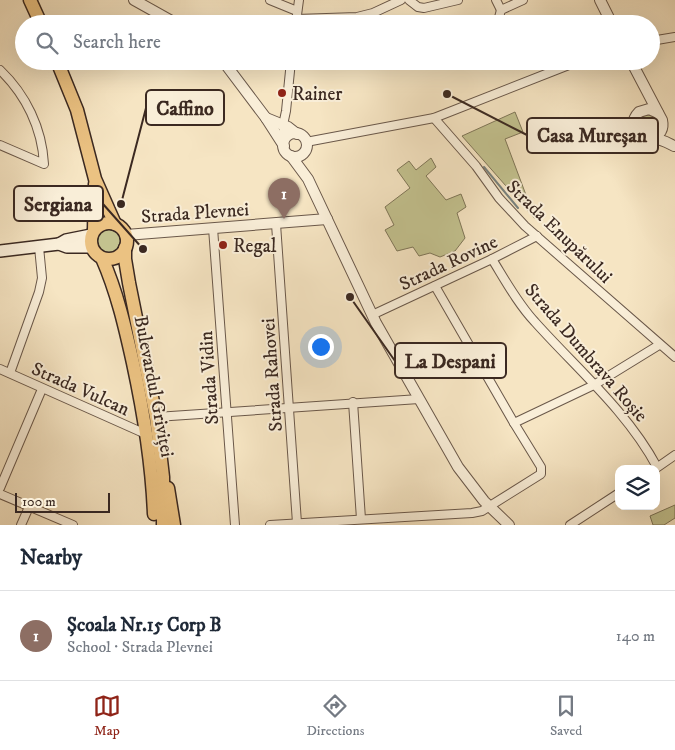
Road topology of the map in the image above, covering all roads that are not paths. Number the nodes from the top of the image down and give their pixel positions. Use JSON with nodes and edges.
{"nodes":[{"id":1,"x":30,"y":0,"type":"edge"},
{"id":2,"x":134,"y":0,"type":"edge"},
{"id":3,"x":270,"y":0,"type":"edge"},
{"id":4,"x":299,"y":0,"type":"edge"},
{"id":5,"x":400,"y":0,"type":"edge"},
{"id":6,"x":409,"y":0,"type":"edge"},
{"id":7,"x":458,"y":0,"type":"edge"},
{"id":8,"x":496,"y":0,"type":"edge"},
{"id":9,"x":523,"y":0,"type":"edge"},
{"id":10,"x":600,"y":0,"type":"edge"},
{"id":11,"x":501,"y":10,"type":"junction"},
{"id":12,"x":297,"y":11,"type":"junction"},
{"id":13,"x":37,"y":15,"type":"edge"},
{"id":14,"x":161,"y":15,"type":"edge"},
{"id":15,"x":297,"y":15,"type":"edge"},
{"id":16,"x":365,"y":15,"type":"edge"},
{"id":17,"x":500,"y":15,"type":"edge"},
{"id":18,"x":608,"y":15,"type":"edge"},
{"id":19,"x":675,"y":37,"type":"edge"},
{"id":20,"x":660,"y":40,"type":"edge"},
{"id":21,"x":0,"y":70,"type":"edge"},
{"id":22,"x":61,"y":70,"type":"edge"},
{"id":23,"x":230,"y":70,"type":"edge"},
{"id":24,"x":290,"y":70,"type":"edge"},
{"id":25,"x":556,"y":70,"type":"edge"},
{"id":26,"x":636,"y":70,"type":"edge"},
{"id":27,"x":644,"y":87,"type":"junction"},
{"id":28,"x":642,"y":111,"type":"junction"},
{"id":29,"x":286,"y":112,"type":"junction"},
{"id":30,"x":658,"y":113,"type":"junction"},
{"id":31,"x":266,"y":118,"type":"junction"},
{"id":32,"x":434,"y":118,"type":"junction"},
{"id":33,"x":283,"y":125,"type":"junction"},
{"id":34,"x":663,"y":126,"type":"junction"},
{"id":35,"x":651,"y":139,"type":"junction"},
{"id":36,"x":303,"y":140,"type":"junction"},
{"id":37,"x":284,"y":143,"type":"junction"},
{"id":38,"x":0,"y":145,"type":"edge"},
{"id":39,"x":675,"y":147,"type":"edge"},
{"id":40,"x":291,"y":156,"type":"junction"},
{"id":41,"x":308,"y":178,"type":"junction"},
{"id":42,"x":95,"y":179,"type":"junction"},
{"id":43,"x":327,"y":219,"type":"junction"},
{"id":44,"x":115,"y":224,"type":"junction"},
{"id":45,"x":276,"y":224,"type":"junction"},
{"id":46,"x":212,"y":228,"type":"junction"},
{"id":47,"x":126,"y":235,"type":"junction"},
{"id":48,"x":537,"y":236,"type":"junction"},
{"id":49,"x":92,"y":237,"type":"junction"},
{"id":50,"x":39,"y":247,"type":"junction"},
{"id":51,"x":125,"y":248,"type":"junction"},
{"id":52,"x":0,"y":251,"type":"edge"},
{"id":53,"x":102,"y":258,"type":"junction"},
{"id":54,"x":492,"y":259,"type":"junction"},
{"id":55,"x":435,"y":286,"type":"junction"},
{"id":56,"x":372,"y":315,"type":"junction"},
{"id":57,"x":659,"y":344,"type":"junction"},
{"id":58,"x":675,"y":357,"type":"edge"},
{"id":59,"x":0,"y":369,"type":"edge"},
{"id":60,"x":10,"y":374,"type":"junction"},
{"id":61,"x":594,"y":385,"type":"junction"},
{"id":62,"x":42,"y":389,"type":"junction"},
{"id":63,"x":419,"y":399,"type":"junction"},
{"id":64,"x":353,"y":402,"type":"junction"},
{"id":65,"x":290,"y":407,"type":"junction"},
{"id":66,"x":227,"y":411,"type":"junction"},
{"id":67,"x":156,"y":416,"type":"junction"},
{"id":68,"x":514,"y":423,"type":"junction"},
{"id":69,"x":148,"y":436,"type":"junction"},
{"id":70,"x":675,"y":455,"type":"edge"},
{"id":71,"x":654,"y":465,"type":"edge"},
{"id":72,"x":660,"y":465,"type":"edge"},
{"id":73,"x":163,"y":477,"type":"junction"},
{"id":74,"x":0,"y":488,"type":"edge"},
{"id":75,"x":0,"y":494,"type":"edge"},
{"id":76,"x":615,"y":496,"type":"edge"},
{"id":77,"x":29,"y":507,"type":"junction"},
{"id":78,"x":489,"y":507,"type":"junction"},
{"id":79,"x":361,"y":519,"type":"junction"},
{"id":80,"x":297,"y":523,"type":"junction"},
{"id":81,"x":21,"y":525,"type":"edge"},
{"id":82,"x":73,"y":525,"type":"edge"},
{"id":83,"x":154,"y":525,"type":"edge"},
{"id":84,"x":163,"y":525,"type":"edge"},
{"id":85,"x":174,"y":525,"type":"edge"},
{"id":86,"x":235,"y":525,"type":"edge"},
{"id":87,"x":270,"y":525,"type":"edge"},
{"id":88,"x":509,"y":525,"type":"edge"},
{"id":89,"x":570,"y":525,"type":"edge"}],
"edges":[{"from":1,"to":13,"type":"main road"},
{"from":2,"to":14,"type":"street"},
{"from":3,"to":12,"type":"street"},
{"from":4,"to":12,"type":"street"},
{"from":5,"to":16,"type":"street"},
{"from":6,"to":7,"type":"street"},
{"from":8,"to":11,"type":"street"},
{"from":9,"to":11,"type":"street"},
{"from":10,"to":18,"type":"street"},
{"from":11,"to":17,"type":"street"},
{"from":12,"to":15,"type":"street"},
{"from":19,"to":20,"type":"street"},
{"from":21,"to":38,"type":"street"},
{"from":22,"to":42,"type":"main road"},
{"from":23,"to":31,"type":"street"},
{"from":24,"to":29,"type":"street"},
{"from":25,"to":32,"type":"street"},
{"from":26,"to":27,"type":"street"},
{"from":27,"to":28,"type":"street"},
{"from":27,"to":30,"type":"street"},
{"from":28,"to":30,"type":"street"},
{"from":28,"to":35,"type":"street"},
{"from":29,"to":31,"type":"street"},
{"from":29,"to":33,"type":"street"},
{"from":29,"to":36,"type":"street"},
{"from":30,"to":34,"type":"street"},
{"from":31,"to":33,"type":"street"},
{"from":31,"to":37,"type":"street"},
{"from":32,"to":36,"type":"street"},
{"from":32,"to":48,"type":"street","name":"Strada Enupărului"},
{"from":33,"to":36,"type":"street"},
{"from":33,"to":37,"type":"street"},
{"from":34,"to":35,"type":"street"},
{"from":34,"to":39,"type":"street"},
{"from":35,"to":39,"type":"street"},
{"from":36,"to":37,"type":"street"},
{"from":36,"to":40,"type":"street"},
{"from":36,"to":41,"type":"street"},
{"from":37,"to":40,"type":"street"},
{"from":40,"to":41,"type":"street"},
{"from":41,"to":43,"type":"street"},
{"from":42,"to":44,"type":"main road"},
{"from":42,"to":49,"type":"main road"},
{"from":43,"to":45,"type":"street","name":"Strada Plevnei"},
{"from":43,"to":56,"type":"street"},
{"from":44,"to":47,"type":"main road"},
{"from":44,"to":49,"type":"main road"},
{"from":45,"to":46,"type":"street","name":"Strada Plevnei"},
{"from":45,"to":65,"type":"street","name":"Strada Rahovei"},
{"from":46,"to":47,"type":"street","name":"Strada Plevnei"},
{"from":46,"to":66,"type":"street","name":"Strada Vidin"},
{"from":47,"to":51,"type":"main road"},
{"from":48,"to":54,"type":"street","name":"Strada Rovine"},
{"from":48,"to":57,"type":"street","name":"Strada Enupărului"},
{"from":49,"to":50,"type":"main road"},
{"from":49,"to":53,"type":"main road"},
{"from":50,"to":52,"type":"main road"},
{"from":50,"to":60,"type":"street"},
{"from":51,"to":53,"type":"main road"},
{"from":51,"to":67,"type":"main road","name":"Bulevardul Griviței"},
{"from":53,"to":69,"type":"main road","name":"Bulevardul Griviței"},
{"from":54,"to":55,"type":"street","name":"Strada Rovine"},
{"from":54,"to":61,"type":"street","name":"Strada Dumbrava Roșie"},
{"from":55,"to":56,"type":"street","name":"Strada Rovine"},
{"from":55,"to":68,"type":"street"},
{"from":56,"to":63,"type":"street"},
{"from":57,"to":58,"type":"street","name":"Strada Enupărului"},
{"from":57,"to":61,"type":"street"},
{"from":59,"to":60,"type":"street","name":"Strada Vulcan"},
{"from":60,"to":62,"type":"street","name":"Strada Vulcan"},
{"from":61,"to":68,"type":"street"},
{"from":61,"to":71,"type":"street","name":"Strada Dumbrava Roșie"},
{"from":62,"to":69,"type":"street","name":"Strada Vulcan"},
{"from":62,"to":74,"type":"street"},
{"from":63,"to":64,"type":"street"},
{"from":63,"to":78,"type":"street"},
{"from":64,"to":65,"type":"street"},
{"from":64,"to":79,"type":"street"},
{"from":65,"to":66,"type":"street"},
{"from":65,"to":80,"type":"street","name":"Strada Rahovei"},
{"from":66,"to":67,"type":"street"},
{"from":66,"to":86,"type":"street","name":"Strada Vidin"},
{"from":67,"to":73,"type":"main road","name":"Bulevardul Griviței"},
{"from":68,"to":78,"type":"street"},
{"from":69,"to":83,"type":"main road","name":"Bulevardul Griviței"},
{"from":70,"to":72,"type":"street"},
{"from":73,"to":84,"type":"main road","name":"Bulevardul Griviței"},
{"from":73,"to":85,"type":"main road","name":"Bulevardul Griviței"},
{"from":75,"to":77,"type":"street"},
{"from":76,"to":89,"type":"street"},
{"from":77,"to":81,"type":"street"},
{"from":77,"to":82,"type":"street"},
{"from":78,"to":79,"type":"street"},
{"from":78,"to":88,"type":"street"},
{"from":79,"to":80,"type":"street"},
{"from":80,"to":87,"type":"street"}]}
